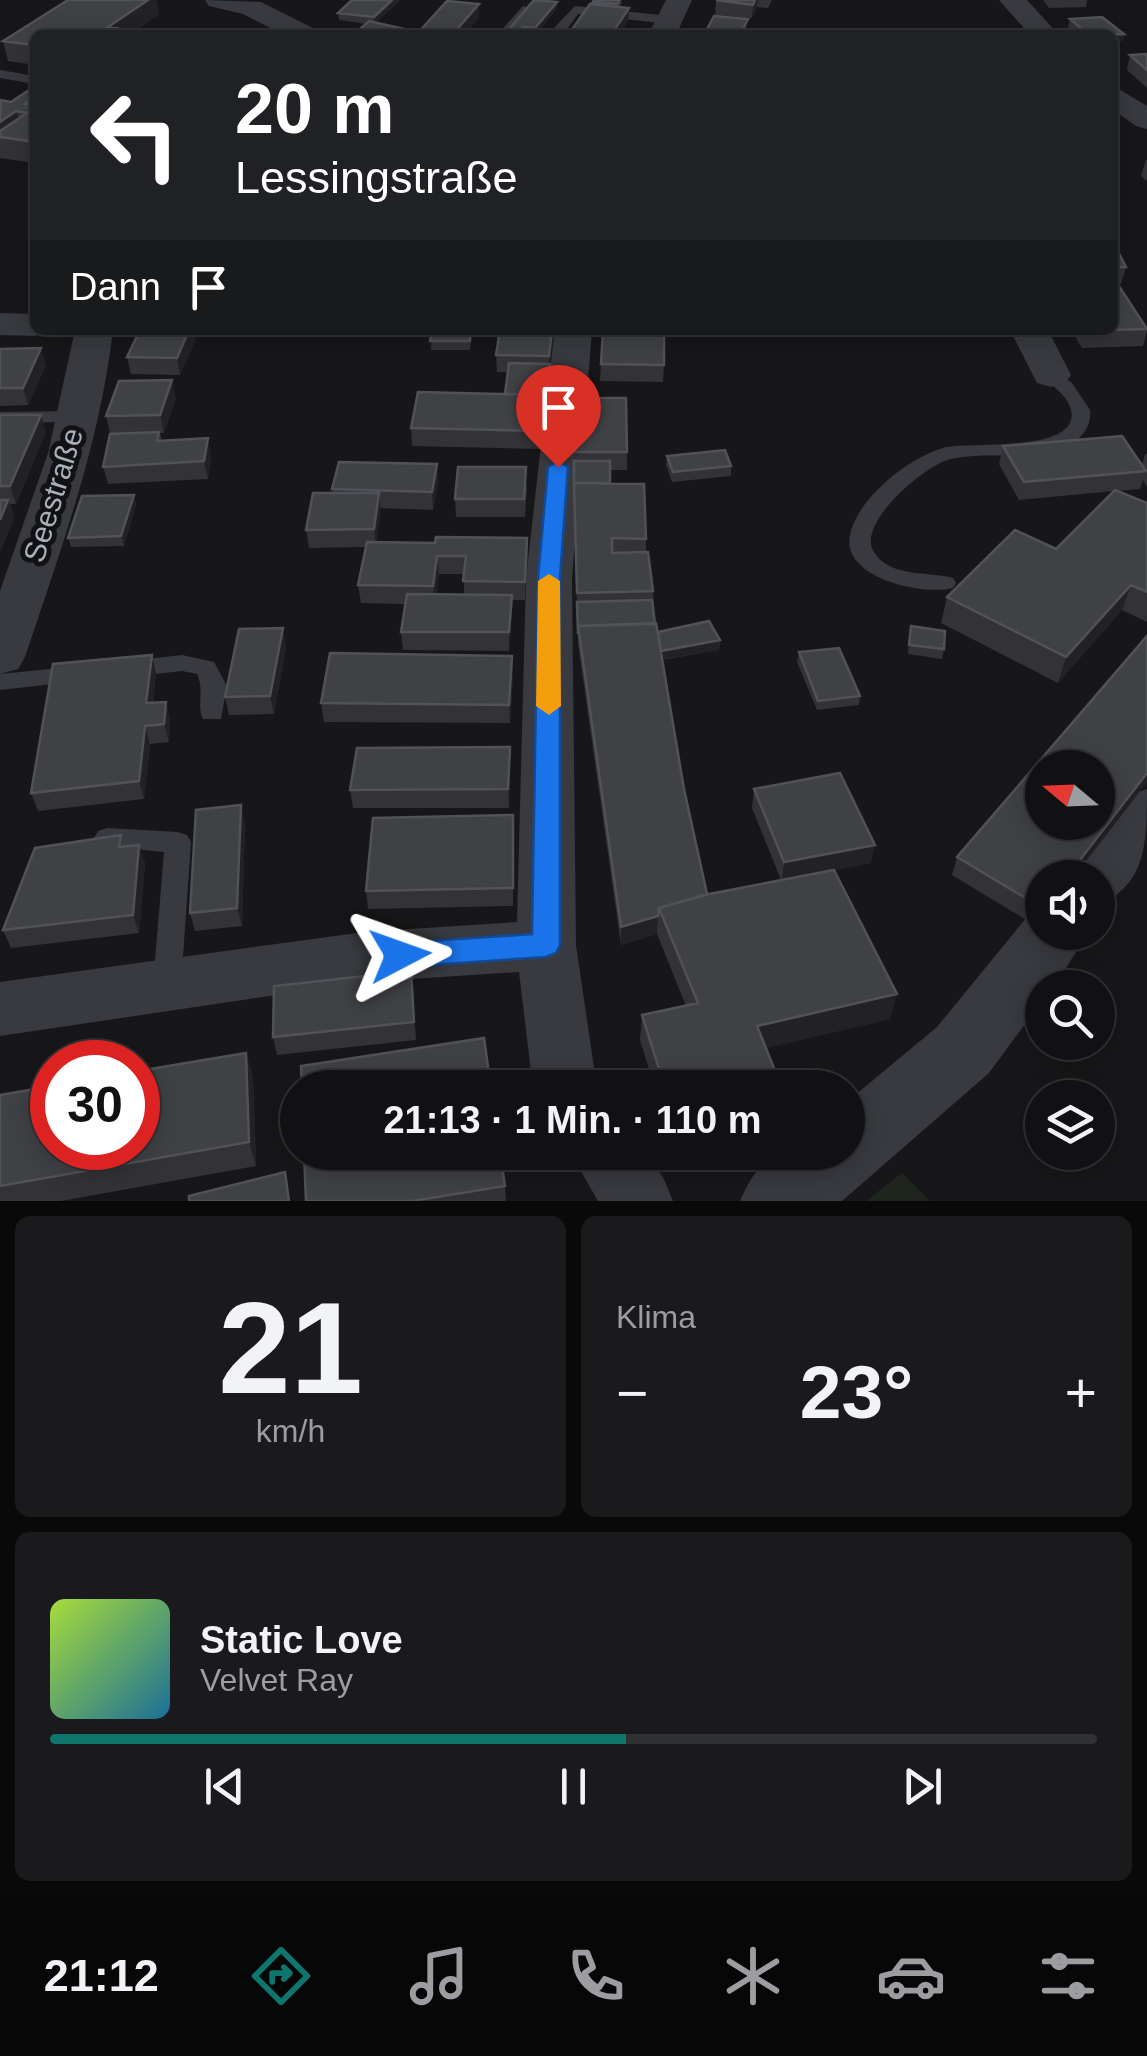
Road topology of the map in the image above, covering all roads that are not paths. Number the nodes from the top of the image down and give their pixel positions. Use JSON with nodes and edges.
{"nodes":[{"id":1,"x":222,"y":0,"type":"edge"},
{"id":2,"x":1012,"y":0,"type":"edge"},
{"id":3,"x":314,"y":8,"type":"dead end"},
{"id":4,"x":527,"y":9,"type":"edge"},
{"id":5,"x":670,"y":18,"type":"edge"},
{"id":6,"x":291,"y":30,"type":"edge"},
{"id":7,"x":298,"y":30,"type":"edge"},
{"id":8,"x":508,"y":30,"type":"edge"},
{"id":9,"x":560,"y":30,"type":"edge"},
{"id":10,"x":1040,"y":30,"type":"edge"},
{"id":11,"x":0,"y":74,"type":"edge"},
{"id":12,"x":30,"y":79,"type":"edge"},
{"id":13,"x":0,"y":324,"type":"edge"},
{"id":14,"x":30,"y":324,"type":"edge"},
{"id":15,"x":94,"y":335,"type":"edge"},
{"id":16,"x":573,"y":335,"type":"edge"},
{"id":17,"x":1031,"y":335,"type":"edge"},
{"id":18,"x":1050,"y":375,"type":"joint"},
{"id":19,"x":78,"y":417,"type":"junction"},
{"id":20,"x":0,"y":418,"type":"edge"},
{"id":21,"x":945,"y":583,"type":"dead end"},
{"id":22,"x":0,"y":657,"type":"edge"},
{"id":23,"x":0,"y":682,"type":"edge"},
{"id":24,"x":212,"y":712,"type":"dead end"},
{"id":25,"x":1147,"y":814,"type":"edge"},
{"id":26,"x":107,"y":838,"type":"edge"},
{"id":27,"x":1112,"y":860,"type":"edge"},
{"id":28,"x":546,"y":945,"type":"junction"},
{"id":29,"x":1041,"y":950,"type":"edge"},
{"id":30,"x":167,"y":985,"type":"junction"},
{"id":31,"x":0,"y":1009,"type":"edge"},
{"id":32,"x":563,"y":1070,"type":"edge"},
{"id":33,"x":865,"y":1133,"type":"edge"},
{"id":34,"x":616,"y":1170,"type":"edge"},
{"id":35,"x":820,"y":1170,"type":"edge"},
{"id":36,"x":639,"y":1201,"type":"edge"},
{"id":37,"x":780,"y":1201,"type":"edge"}],
"edges":[{"from":1,"to":6,"type":"street"},
{"from":2,"to":10,"type":"street"},
{"from":3,"to":7,"type":"street"},
{"from":4,"to":8,"type":"lane"},
{"from":5,"to":9,"type":"lane"},
{"from":11,"to":12,"type":"lane"},
{"from":13,"to":14,"type":"street"},
{"from":15,"to":19,"type":"street","name":"Seestraße"},
{"from":16,"to":28,"type":"street"},
{"from":17,"to":18,"type":"street"},
{"from":18,"to":21,"type":"lane"},
{"from":19,"to":20,"type":"lane"},
{"from":19,"to":22,"type":"street","name":"Seestraße"},
{"from":23,"to":24,"type":"lane"},
{"from":25,"to":27,"type":"street"},
{"from":26,"to":30,"type":"lane"},
{"from":28,"to":30,"type":"street"},
{"from":28,"to":32,"type":"street"},
{"from":29,"to":33,"type":"street"},
{"from":30,"to":31,"type":"street"},
{"from":34,"to":36,"type":"street"},
{"from":35,"to":37,"type":"street"}]}
